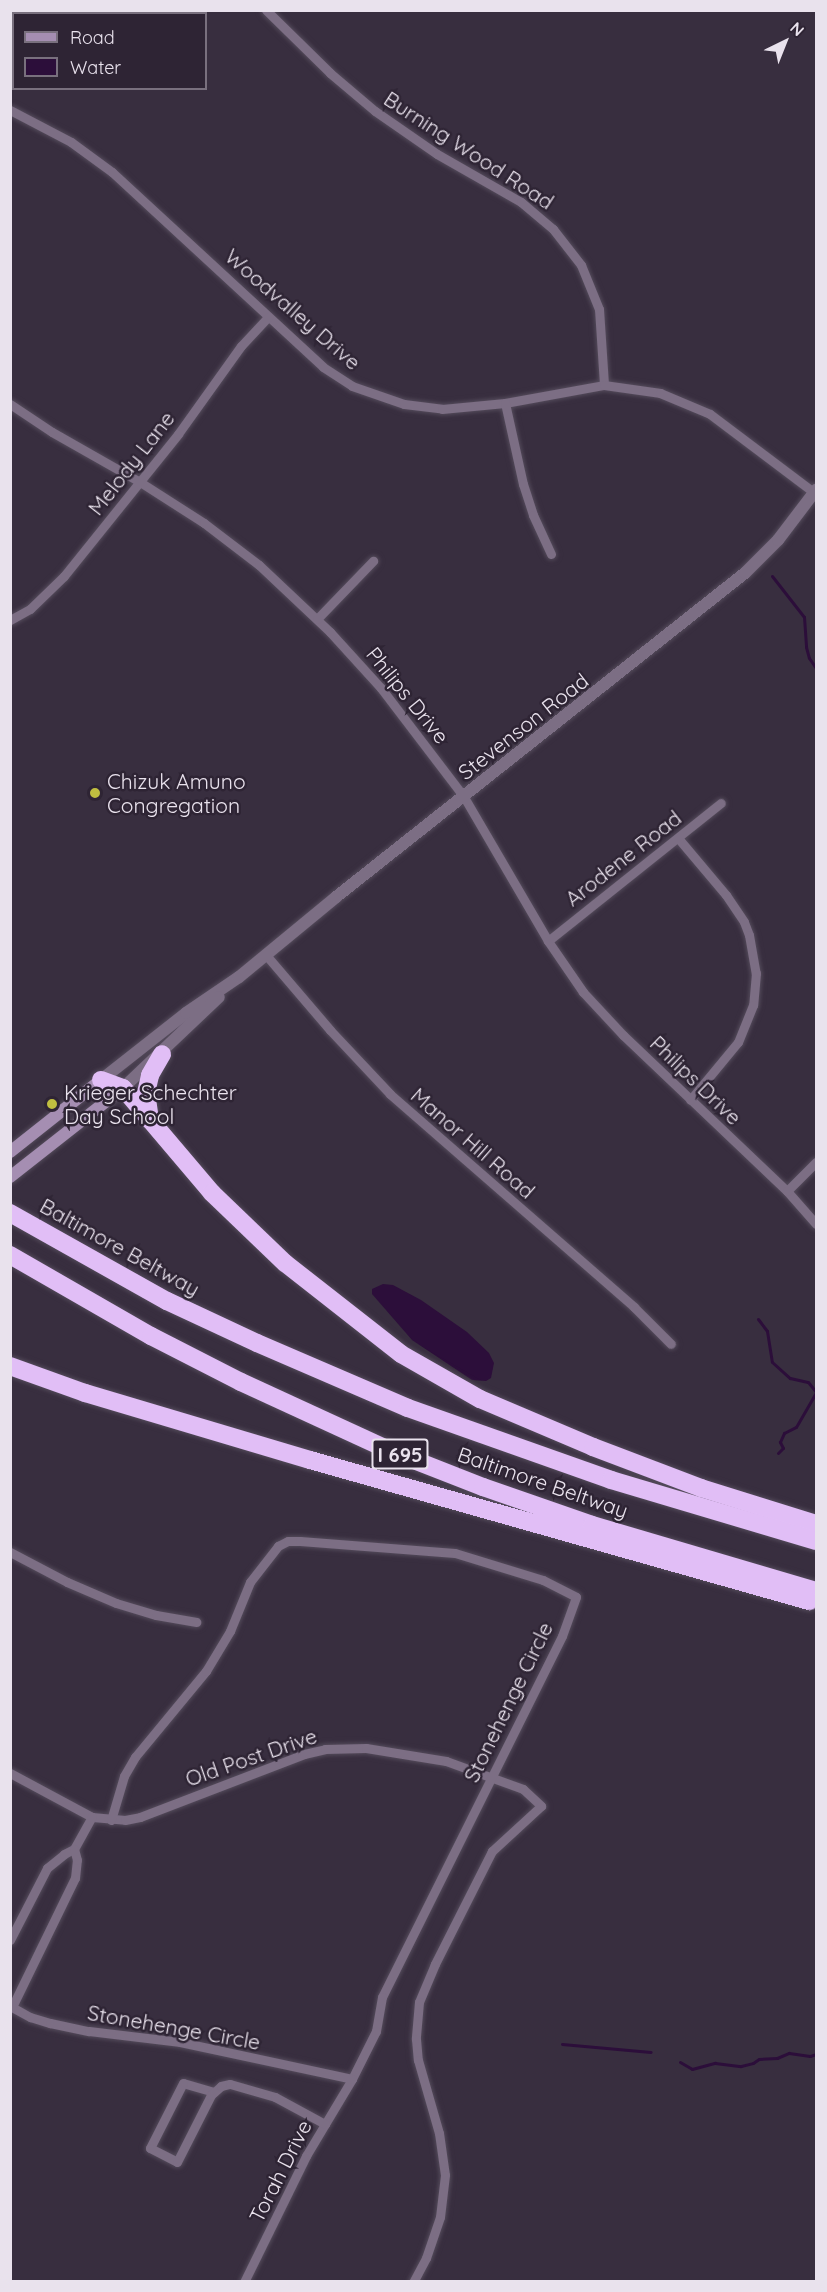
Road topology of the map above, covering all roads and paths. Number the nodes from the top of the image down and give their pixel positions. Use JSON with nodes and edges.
{"nodes":[{"id":1,"x":266,"y":10,"type":"edge"},
{"id":2,"x":10,"y":110,"type":"edge"},
{"id":3,"x":268,"y":317,"type":"junction"},
{"id":4,"x":604,"y":385,"type":"junction"},
{"id":5,"x":505,"y":402,"type":"junction"},
{"id":6,"x":10,"y":404,"type":"edge"},
{"id":7,"x":140,"y":482,"type":"junction"},
{"id":8,"x":816,"y":493,"type":"edge"},
{"id":9,"x":551,"y":554,"type":"dead end"},
{"id":10,"x":373,"y":561,"type":"dead end"},
{"id":11,"x":317,"y":619,"type":"junction"},
{"id":12,"x":10,"y":620,"type":"edge"},
{"id":13,"x":464,"y":797,"type":"junction"},
{"id":14,"x":721,"y":803,"type":"dead end"},
{"id":15,"x":678,"y":838,"type":"junction"},
{"id":16,"x":548,"y":941,"type":"junction"},
{"id":17,"x":266,"y":955,"type":"junction"},
{"id":18,"x":239,"y":977,"type":"junction"},
{"id":19,"x":162,"y":1054,"type":"junction"},
{"id":20,"x":102,"y":1080,"type":"junction"},
{"id":21,"x":123,"y":1088,"type":"junction"},
{"id":22,"x":690,"y":1100,"type":"junction"},
{"id":23,"x":151,"y":1122,"type":"junction"},
{"id":24,"x":10,"y":1152,"type":"edge"},
{"id":25,"x":816,"y":1162,"type":"edge"},
{"id":26,"x":10,"y":1177,"type":"edge"},
{"id":27,"x":787,"y":1191,"type":"junction"},
{"id":28,"x":10,"y":1213,"type":"edge"},
{"id":29,"x":816,"y":1224,"type":"edge"},
{"id":30,"x":10,"y":1255,"type":"edge"},
{"id":31,"x":671,"y":1344,"type":"dead end"},
{"id":32,"x":10,"y":1366,"type":"edge"},
{"id":33,"x":816,"y":1524,"type":"edge"},
{"id":34,"x":816,"y":1540,"type":"edge"},
{"id":35,"x":10,"y":1551,"type":"edge"},
{"id":36,"x":816,"y":1591,"type":"edge"},
{"id":37,"x":816,"y":1603,"type":"edge"},
{"id":38,"x":196,"y":1622,"type":"dead end"},
{"id":39,"x":10,"y":1773,"type":"edge"},
{"id":40,"x":492,"y":1776,"type":"junction"},
{"id":41,"x":92,"y":1817,"type":"junction"},
{"id":42,"x":111,"y":1820,"type":"junction"},
{"id":43,"x":74,"y":1849,"type":"junction"},
{"id":44,"x":10,"y":1940,"type":"edge"},
{"id":45,"x":11,"y":2006,"type":"edge"},
{"id":46,"x":352,"y":2079,"type":"junction"},
{"id":47,"x":214,"y":2092,"type":"junction"},
{"id":48,"x":324,"y":2124,"type":"junction"},
{"id":49,"x":244,"y":2282,"type":"edge"},
{"id":50,"x":413,"y":2282,"type":"edge"}],
"edges":[{"from":1,"to":4,"type":"street","name":"Burning Wood Road"},
{"from":2,"to":3,"type":"street","name":"Woodvalley Drive"},
{"from":3,"to":5,"type":"street","name":"Woodvalley Drive"},
{"from":3,"to":7,"type":"street","name":"Melody Lane"},
{"from":4,"to":5,"type":"street","name":"Woodvalley Drive"},
{"from":4,"to":8,"type":"street","name":"Woodvalley Drive"},
{"from":5,"to":9,"type":"street"},
{"from":6,"to":7,"type":"street","name":"Philips Drive"},
{"from":7,"to":11,"type":"street","name":"Philips Drive"},
{"from":7,"to":12,"type":"street","name":"Melody Lane"},
{"from":8,"to":13,"type":"street","name":"Stevenson Road"},
{"from":10,"to":11,"type":"street"},
{"from":11,"to":13,"type":"street","name":"Philips Drive"},
{"from":13,"to":16,"type":"street","name":"Philips Drive"},
{"from":13,"to":17,"type":"street","name":"Stevenson Road"},
{"from":14,"to":15,"type":"street","name":"Arodene Road"},
{"from":15,"to":16,"type":"street","name":"Arodene Road"},
{"from":15,"to":22,"type":"street"},
{"from":16,"to":22,"type":"street","name":"Philips Drive"},
{"from":17,"to":18,"type":"street","name":"Stevenson Road"},
{"from":17,"to":31,"type":"street","name":"Manor Hill Road"},
{"from":18,"to":19,"type":"street","name":"Stevenson Road"},
{"from":18,"to":20,"type":"street","name":"Stevenson Road"},
{"from":19,"to":21,"type":"street","name":"Stevenson Road"},
{"from":19,"to":23,"type":"highway"},
{"from":20,"to":21,"type":"highway"},
{"from":20,"to":24,"type":"main road","name":"Stevenson Road"},
{"from":21,"to":23,"type":"highway"},
{"from":21,"to":26,"type":"main road","name":"Stevenson Road"},
{"from":22,"to":27,"type":"street","name":"Philips Drive"},
{"from":23,"to":33,"type":"highway"},
{"from":25,"to":27,"type":"street"},
{"from":27,"to":29,"type":"street","name":"Philips Drive"},
{"from":28,"to":34,"type":"highway","name":"Baltimore Beltway","number":"I 695"},
{"from":30,"to":36,"type":"highway","name":"Baltimore Beltway","number":"I 695"},
{"from":32,"to":37,"type":"highway"},
{"from":35,"to":38,"type":"street"},
{"from":39,"to":41,"type":"street","name":"Old Post Drive"},
{"from":40,"to":42,"type":"street","name":"Old Post Drive"},
{"from":40,"to":42,"type":"street","name":"Stonehenge Circle"},
{"from":40,"to":46,"type":"street","name":"Stonehenge Circle"},
{"from":40,"to":50,"type":"street","name":"Old Post Drive"},
{"from":41,"to":42,"type":"street","name":"Old Post Drive"},
{"from":41,"to":43,"type":"street"},
{"from":43,"to":44,"type":"street"},
{"from":43,"to":45,"type":"street","name":"Stonehenge Circle"},
{"from":45,"to":46,"type":"street","name":"Stonehenge Circle"},
{"from":46,"to":48,"type":"street","name":"Torah Drive"},
{"from":47,"to":47,"type":"street"},
{"from":47,"to":48,"type":"street"},
{"from":48,"to":49,"type":"street","name":"Torah Drive"}]}
